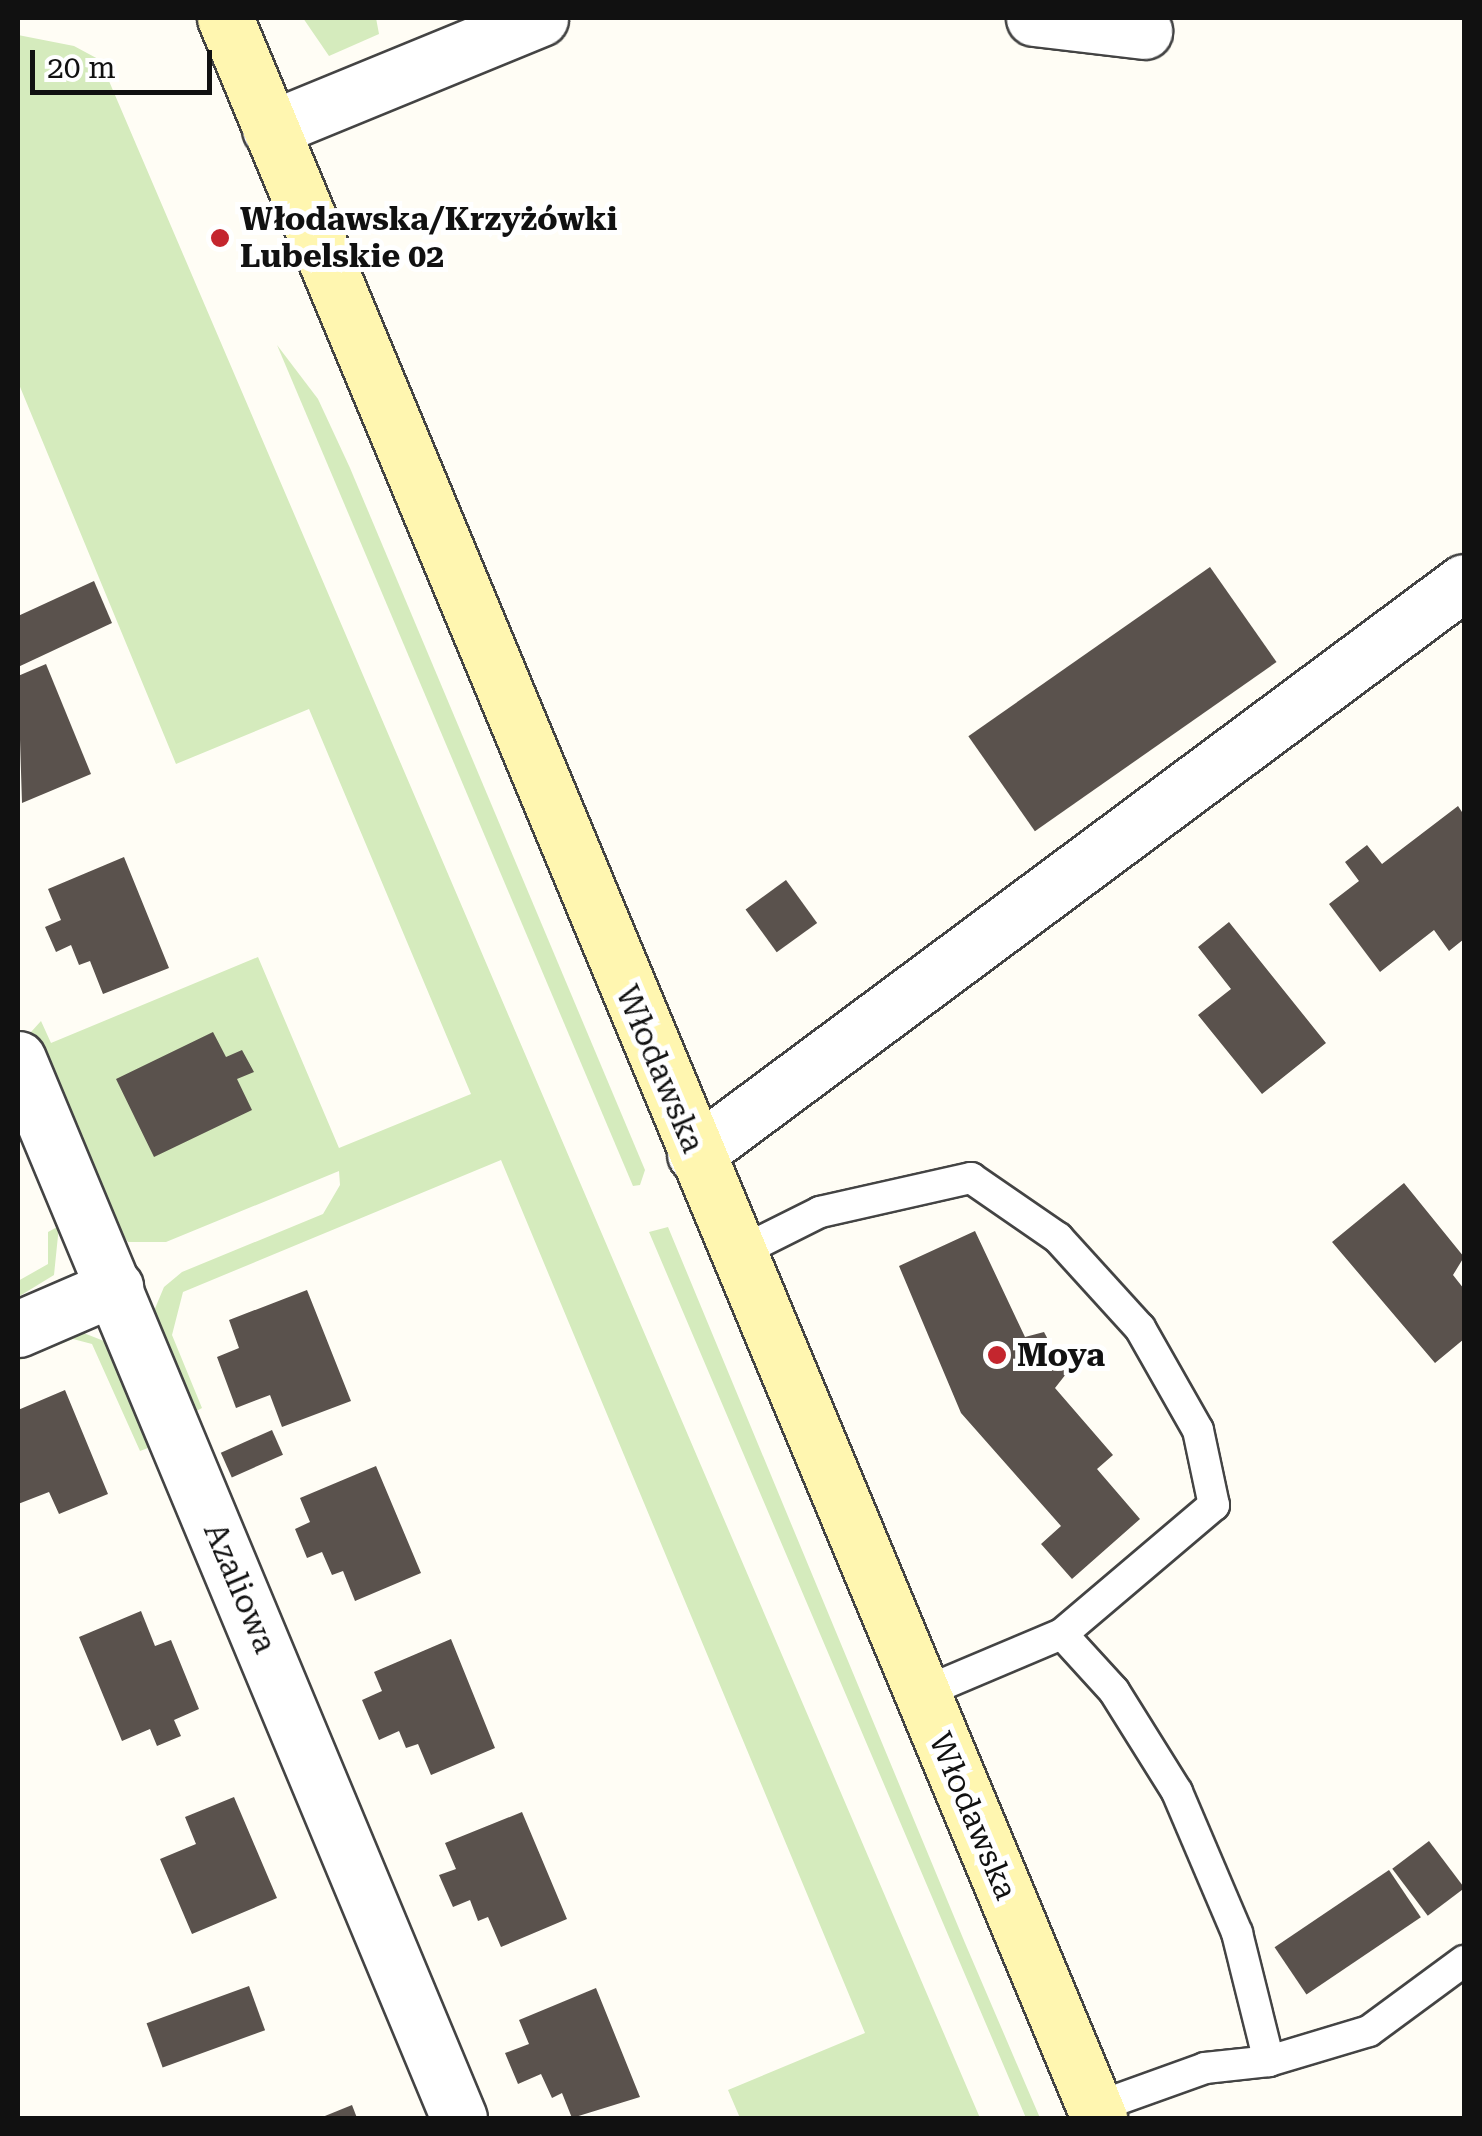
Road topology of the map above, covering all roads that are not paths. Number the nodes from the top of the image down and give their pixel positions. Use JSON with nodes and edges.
{"nodes":[{"id":1,"x":225,"y":18,"type":"edge"},
{"id":2,"x":540,"y":18,"type":"edge"},
{"id":3,"x":1034,"y":18,"type":"edge"},
{"id":4,"x":1144,"y":31,"type":"dead end"},
{"id":5,"x":270,"y":128,"type":"junction"},
{"id":6,"x":1464,"y":582,"type":"edge"},
{"id":7,"x":18,"y":1059,"type":"edge"},
{"id":8,"x":695,"y":1154,"type":"junction"},
{"id":9,"x":738,"y":1253,"type":"junction"},
{"id":10,"x":116,"y":1287,"type":"junction"},
{"id":11,"x":18,"y":1329,"type":"edge"},
{"id":12,"x":1062,"y":1634,"type":"junction"},
{"id":13,"x":922,"y":1693,"type":"junction"},
{"id":14,"x":1464,"y":1961,"type":"edge"},
{"id":15,"x":1269,"y":2061,"type":"junction"},
{"id":16,"x":1097,"y":2113,"type":"edge"},
{"id":17,"x":459,"y":2118,"type":"edge"}],
"edges":[{"from":1,"to":5,"type":"main road","name":"Włodawska"},
{"from":2,"to":5,"type":"street"},
{"from":3,"to":4,"type":"street"},
{"from":5,"to":8,"type":"main road","name":"Włodawska"},
{"from":6,"to":8,"type":"street"},
{"from":7,"to":10,"type":"street","name":"Azaliowa"},
{"from":8,"to":9,"type":"main road","name":"Włodawska"},
{"from":9,"to":12,"type":"lane"},
{"from":9,"to":13,"type":"main road","name":"Włodawska"},
{"from":10,"to":11,"type":"street"},
{"from":10,"to":17,"type":"street","name":"Azaliowa"},
{"from":12,"to":13,"type":"lane"},
{"from":12,"to":15,"type":"lane"},
{"from":13,"to":16,"type":"main road","name":"Włodawska"},
{"from":14,"to":15,"type":"lane"},
{"from":15,"to":16,"type":"lane"}]}
